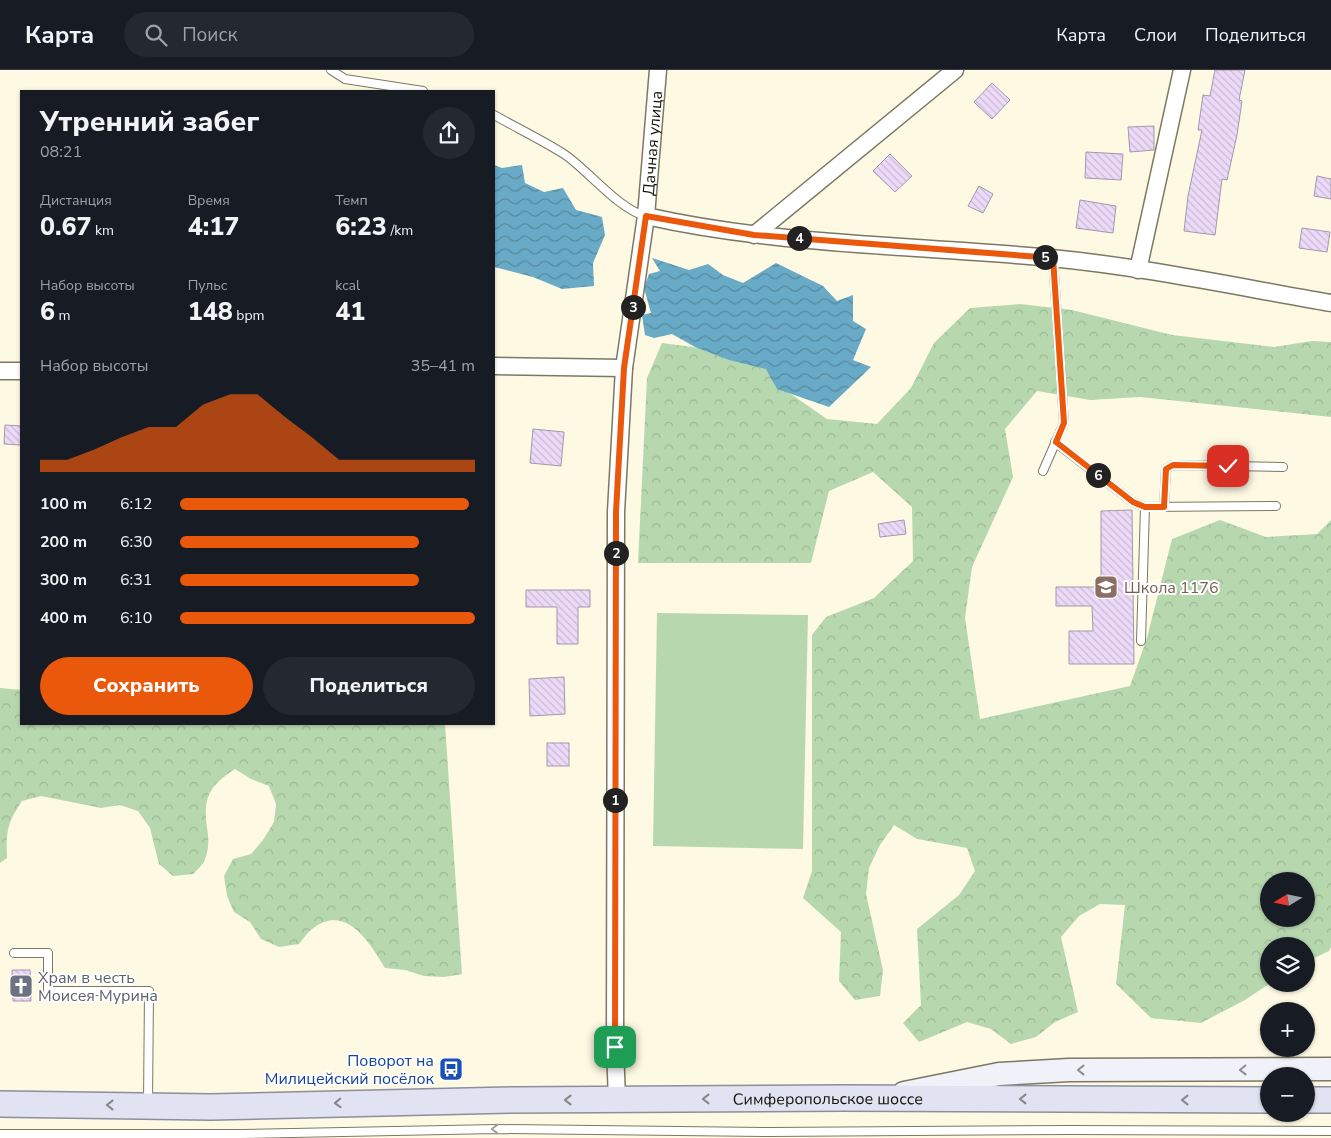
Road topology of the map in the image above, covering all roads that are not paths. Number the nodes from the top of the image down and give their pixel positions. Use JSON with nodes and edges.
{"nodes":[{"id":1,"x":331,"y":70,"type":"edge"},
{"id":2,"x":658,"y":70,"type":"edge"},
{"id":3,"x":955,"y":70,"type":"edge"},
{"id":4,"x":1182,"y":70,"type":"edge"},
{"id":5,"x":416,"y":90,"type":"edge"},
{"id":6,"x":495,"y":116,"type":"edge"},
{"id":7,"x":646,"y":216,"type":"junction"},
{"id":8,"x":754,"y":235,"type":"junction"},
{"id":9,"x":1053,"y":258,"type":"junction"},
{"id":10,"x":1138,"y":270,"type":"junction"},
{"id":11,"x":1331,"y":303,"type":"edge"},
{"id":12,"x":495,"y":366,"type":"edge"},
{"id":13,"x":624,"y":368,"type":"junction"},
{"id":14,"x":0,"y":371,"type":"edge"},
{"id":15,"x":20,"y":371,"type":"edge"},
{"id":16,"x":1056,"y":442,"type":"junction"},
{"id":17,"x":1283,"y":467,"type":"dead end"},
{"id":18,"x":1043,"y":471,"type":"dead end"},
{"id":19,"x":1276,"y":506,"type":"dead end"},
{"id":20,"x":1145,"y":507,"type":"junction"},
{"id":21,"x":1164,"y":507,"type":"junction"},
{"id":22,"x":1141,"y":641,"type":"dead end"},
{"id":23,"x":14,"y":953,"type":"dead end"},
{"id":24,"x":1320,"y":1069,"type":"edge"},
{"id":25,"x":885,"y":1098,"type":"junction"},
{"id":26,"x":617,"y":1100,"type":"junction"},
{"id":27,"x":1260,"y":1100,"type":"edge"},
{"id":28,"x":1315,"y":1100,"type":"edge"},
{"id":29,"x":1331,"y":1100,"type":"edge"},
{"id":30,"x":0,"y":1104,"type":"edge"},
{"id":31,"x":148,"y":1106,"type":"junction"},
{"id":32,"x":1331,"y":1131,"type":"edge"},
{"id":33,"x":0,"y":1134,"type":"edge"},
{"id":34,"x":618,"y":1134,"type":"edge"},
{"id":35,"x":939,"y":1134,"type":"edge"},
{"id":36,"x":1069,"y":1134,"type":"edge"},
{"id":37,"x":152,"y":1136,"type":"edge"},
{"id":38,"x":240,"y":1136,"type":"edge"}],
"edges":[{"from":1,"to":5,"type":"lane"},
{"from":2,"to":7,"type":"street","name":"Дачная улица"},
{"from":3,"to":8,"type":"street"},
{"from":4,"to":10,"type":"street"},
{"from":6,"to":7,"type":"lane"},
{"from":7,"to":8,"type":"street"},
{"from":7,"to":13,"type":"street","name":"Дачная улица"},
{"from":8,"to":9,"type":"street"},
{"from":9,"to":10,"type":"street"},
{"from":9,"to":16,"type":"lane"},
{"from":10,"to":11,"type":"street"},
{"from":12,"to":13,"type":"street"},
{"from":13,"to":26,"type":"street","name":"Дачная улица"},
{"from":14,"to":15,"type":"street"},
{"from":16,"to":18,"type":"lane"},
{"from":16,"to":20,"type":"lane"},
{"from":17,"to":21,"type":"lane"},
{"from":19,"to":21,"type":"lane"},
{"from":20,"to":21,"type":"lane"},
{"from":20,"to":22,"type":"lane"},
{"from":23,"to":31,"type":"lane"},
{"from":24,"to":25,"type":"main road","one_way":true},
{"from":25,"to":26,"type":"main road","name":"Симферопольское шоссе","one_way":true},
{"from":27,"to":25,"type":"main road","name":"Симферопольское шоссе","one_way":true},
{"from":26,"to":31,"type":"main road","name":"Симферопольское шоссе","one_way":true},
{"from":28,"to":29,"type":"main road"},
{"from":31,"to":30,"type":"main road","one_way":true},
{"from":32,"to":36,"type":"lane"},
{"from":33,"to":37,"type":"lane"},
{"from":34,"to":35,"type":"lane"},
{"from":34,"to":38,"type":"lane","one_way":true},
{"from":35,"to":36,"type":"lane"},
{"from":37,"to":38,"type":"lane"}]}
